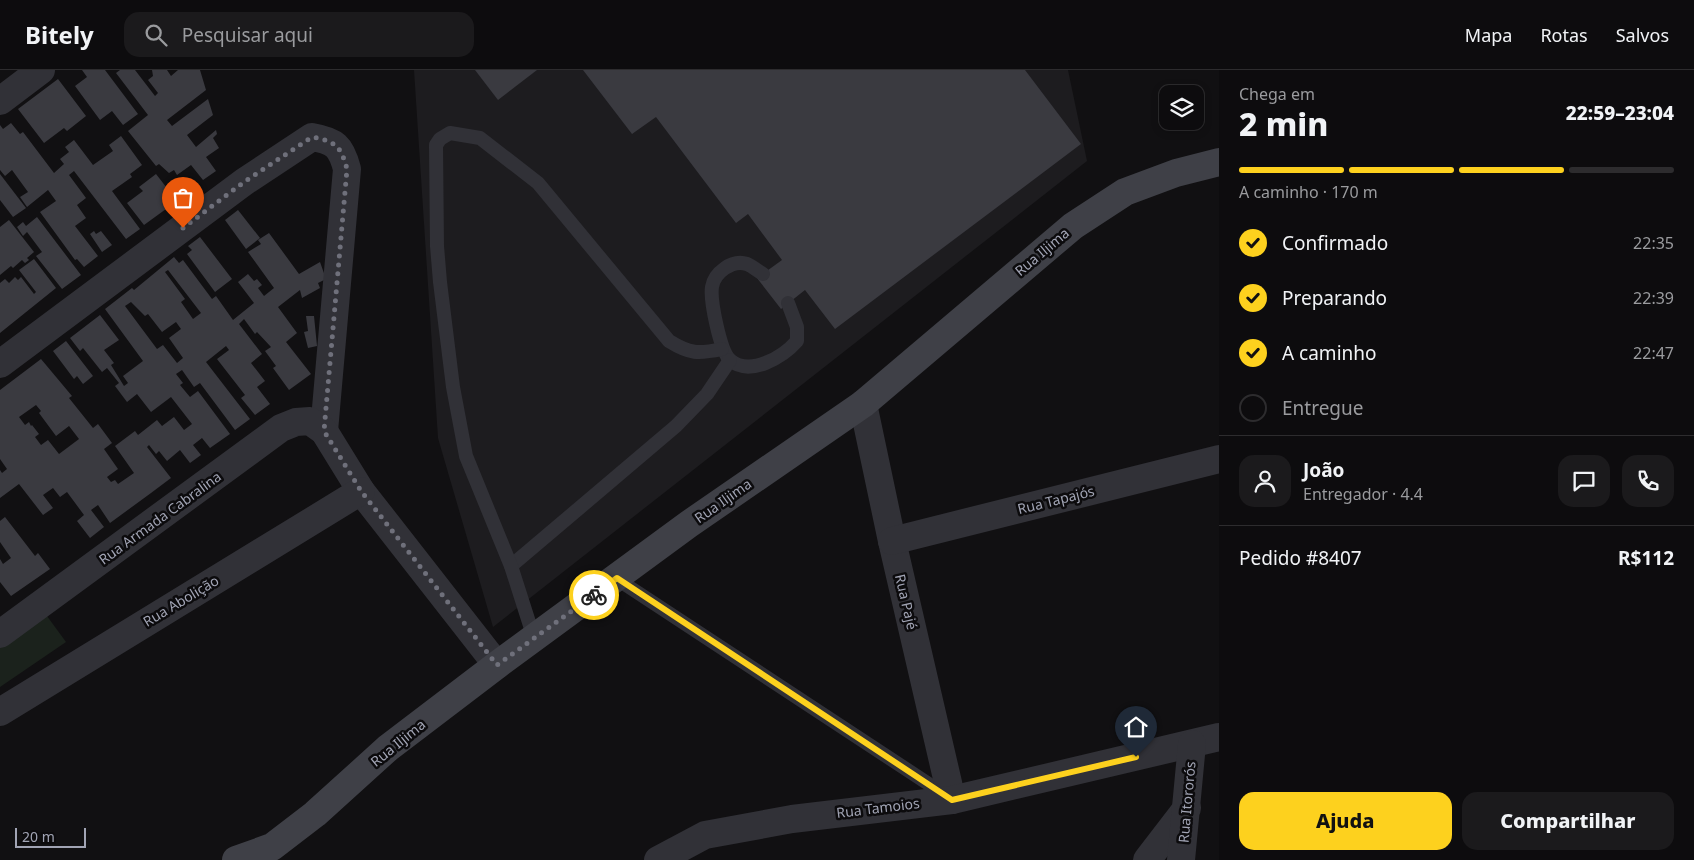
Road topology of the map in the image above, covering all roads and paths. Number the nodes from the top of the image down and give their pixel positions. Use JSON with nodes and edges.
{"nodes":[{"id":1,"x":41,"y":70,"type":"edge"},
{"id":2,"x":0,"y":101,"type":"edge"},
{"id":3,"x":1219,"y":162,"type":"edge"},
{"id":4,"x":763,"y":274,"type":"dead end"},
{"id":5,"x":788,"y":304,"type":"dead end"},
{"id":6,"x":726,"y":354,"type":"junction"},
{"id":7,"x":0,"y":364,"type":"edge"},
{"id":8,"x":863,"y":404,"type":"junction"},
{"id":9,"x":324,"y":431,"type":"junction"},
{"id":10,"x":1219,"y":459,"type":"edge"},
{"id":11,"x":361,"y":491,"type":"junction"},
{"id":12,"x":892,"y":541,"type":"junction"},
{"id":13,"x":511,"y":566,"type":"junction"},
{"id":14,"x":617,"y":578,"type":"junction"},
{"id":15,"x":0,"y":634,"type":"edge"},
{"id":16,"x":534,"y":638,"type":"junction"},
{"id":17,"x":497,"y":665,"type":"junction"},
{"id":18,"x":0,"y":712,"type":"edge"},
{"id":19,"x":1219,"y":737,"type":"edge"},
{"id":20,"x":1192,"y":744,"type":"junction"},
{"id":21,"x":952,"y":800,"type":"junction"},
{"id":22,"x":1187,"y":808,"type":"junction"},
{"id":23,"x":275,"y":853,"type":"edge"},
{"id":24,"x":236,"y":860,"type":"edge"},
{"id":25,"x":658,"y":860,"type":"edge"},
{"id":26,"x":1147,"y":860,"type":"edge"},
{"id":27,"x":1181,"y":860,"type":"edge"}],
"edges":[{"from":1,"to":2,"type":"street"},
{"from":3,"to":8,"type":"main road","name":"Rua Iljima"},
{"from":4,"to":6,"type":"lane"},
{"from":5,"to":6,"type":"lane"},
{"from":6,"to":13,"type":"lane"},
{"from":6,"to":13,"type":"lane"},
{"from":7,"to":9,"type":"street"},
{"from":8,"to":12,"type":"street","name":"Rua Pajé"},
{"from":8,"to":14,"type":"main road","name":"Rua Iljima"},
{"from":9,"to":11,"type":"street"},
{"from":9,"to":15,"type":"street","name":"Rua Armada Cabralina"},
{"from":10,"to":12,"type":"street","name":"Rua Tapajós"},
{"from":11,"to":17,"type":"street"},
{"from":11,"to":18,"type":"street","name":"Rua Abolição"},
{"from":12,"to":21,"type":"street","name":"Rua Pajé"},
{"from":13,"to":16,"type":"lane"},
{"from":14,"to":16,"type":"main road","name":"Rua Iljima"},
{"from":14,"to":21,"type":"lane"},
{"from":16,"to":17,"type":"main road","name":"Rua Iljima"},
{"from":17,"to":23,"type":"main road","name":"Rua Iljima"},
{"from":19,"to":20,"type":"street","name":"Rua Tamoios"},
{"from":20,"to":21,"type":"street","name":"Rua Tamoios"},
{"from":20,"to":22,"type":"street","name":"Rua Itororós"},
{"from":21,"to":25,"type":"street","name":"Rua Tamoios"},
{"from":22,"to":26,"type":"street"},
{"from":22,"to":27,"type":"street","name":"Rua Itororós"},
{"from":23,"to":24,"type":"main road","name":"Rua Iljima"}]}
